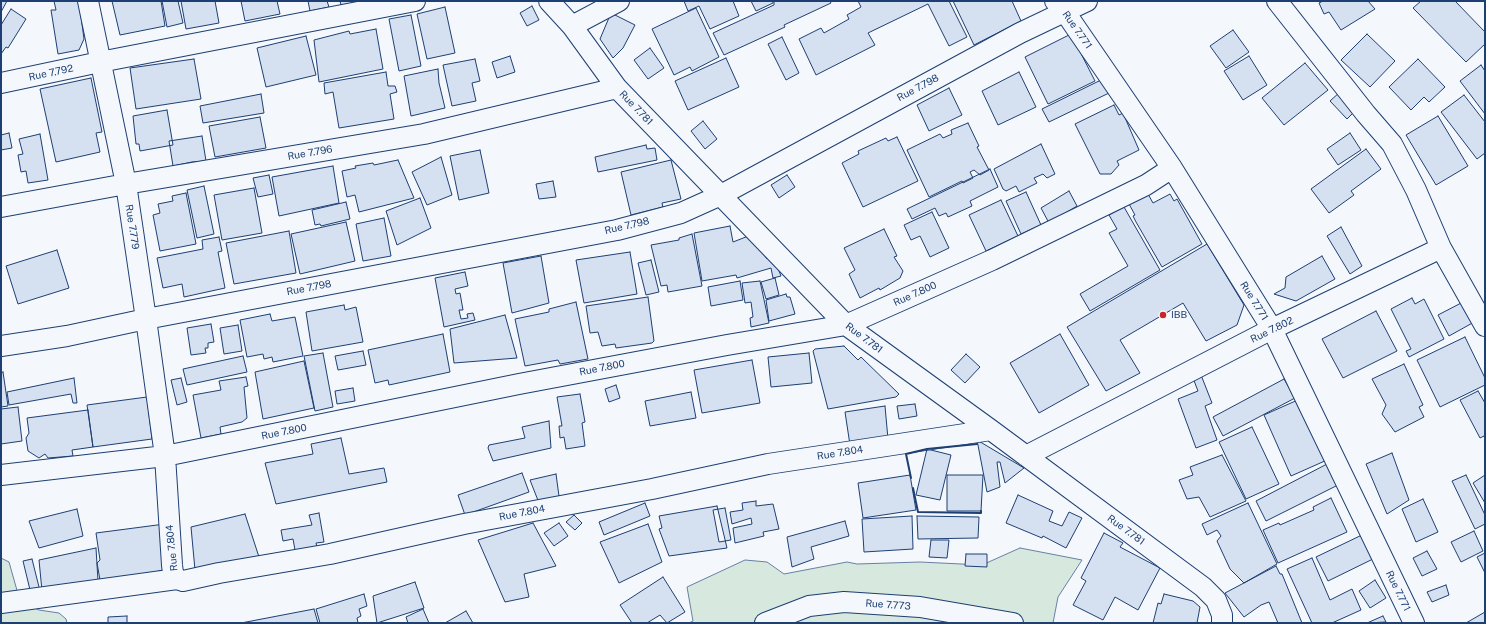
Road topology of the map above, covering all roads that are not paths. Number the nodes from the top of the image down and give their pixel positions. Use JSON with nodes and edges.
{"nodes":[{"id":1,"x":88,"y":1,"type":"edge"},
{"id":2,"x":415,"y":1,"type":"edge"},
{"id":3,"x":549,"y":1,"type":"edge"},
{"id":4,"x":619,"y":1,"type":"edge"},
{"id":5,"x":1087,"y":1,"type":"edge"},
{"id":6,"x":1277,"y":1,"type":"edge"},
{"id":7,"x":1060,"y":7,"type":"edge"},
{"id":8,"x":572,"y":26,"type":"junction"},
{"id":9,"x":100,"y":62,"type":"junction"},
{"id":10,"x":1,"y":83,"type":"edge"},
{"id":11,"x":617,"y":88,"type":"junction"},
{"id":12,"x":1172,"y":168,"type":"junction"},
{"id":13,"x":126,"y":184,"type":"junction"},
{"id":14,"x":721,"y":195,"type":"junction"},
{"id":15,"x":1,"y":207,"type":"edge"},
{"id":16,"x":1441,"y":248,"type":"junction"},
{"id":17,"x":146,"y":319,"type":"junction"},
{"id":18,"x":846,"y":325,"type":"junction"},
{"id":19,"x":1485,"y":326,"type":"edge"},
{"id":20,"x":1272,"y":329,"type":"junction"},
{"id":21,"x":1,"y":346,"type":"edge"},
{"id":22,"x":991,"y":430,"type":"junction"},
{"id":23,"x":165,"y":456,"type":"junction"},
{"id":24,"x":1026,"y":456,"type":"junction"},
{"id":25,"x":1,"y":475,"type":"edge"},
{"id":26,"x":177,"y":579,"type":"junction"},
{"id":27,"x":1,"y":603,"type":"edge"},
{"id":28,"x":765,"y":623,"type":"edge"},
{"id":29,"x":1013,"y":623,"type":"edge"},
{"id":30,"x":1222,"y":623,"type":"edge"},
{"id":31,"x":1414,"y":623,"type":"edge"}],
"edges":[{"from":1,"to":9,"type":"street","name":"Rue 7.779"},
{"from":2,"to":9,"type":"street","name":"Rue 7.792"},
{"from":3,"to":8,"type":"street","name":"Rue 7.781"},
{"from":4,"to":8,"type":"street"},
{"from":5,"to":7,"type":"street","name":"Rue 7.798"},
{"from":6,"to":16,"type":"street"},
{"from":7,"to":12,"type":"street","name":"Rue 7.771"},
{"from":7,"to":14,"type":"street","name":"Rue 7.798"},
{"from":8,"to":11,"type":"street","name":"Rue 7.781"},
{"from":9,"to":10,"type":"street","name":"Rue 7.792"},
{"from":9,"to":13,"type":"street","name":"Rue 7.779"},
{"from":11,"to":13,"type":"street","name":"Rue 7.796"},
{"from":11,"to":14,"type":"street","name":"Rue 7.781"},
{"from":12,"to":18,"type":"street","name":"Rue 7.800"},
{"from":12,"to":20,"type":"street","name":"Rue 7.771"},
{"from":13,"to":15,"type":"street","name":"Rue 7.796"},
{"from":13,"to":17,"type":"street","name":"Rue 7.779"},
{"from":14,"to":17,"type":"street","name":"Rue 7.798"},
{"from":14,"to":18,"type":"street","name":"Rue 7.781"},
{"from":16,"to":19,"type":"street"},
{"from":16,"to":20,"type":"street","name":"Rue 7.802"},
{"from":17,"to":21,"type":"street","name":"Rue 7.798"},
{"from":17,"to":23,"type":"street","name":"Rue 7.779"},
{"from":18,"to":22,"type":"street","name":"Rue 7.781"},
{"from":18,"to":23,"type":"street","name":"Rue 7.800"},
{"from":20,"to":24,"type":"street","name":"Rue 7.802"},
{"from":20,"to":31,"type":"street","name":"Rue 7.771"},
{"from":22,"to":24,"type":"street","name":"Rue 7.781"},
{"from":22,"to":26,"type":"street","name":"Rue 7.804"},
{"from":23,"to":25,"type":"street","name":"Rue 7.800"},
{"from":23,"to":26,"type":"street","name":"Rue 7.804"},
{"from":24,"to":30,"type":"street","name":"Rue 7.781"},
{"from":26,"to":27,"type":"street"},
{"from":28,"to":29,"type":"street","name":"Rue 7.773"}]}
